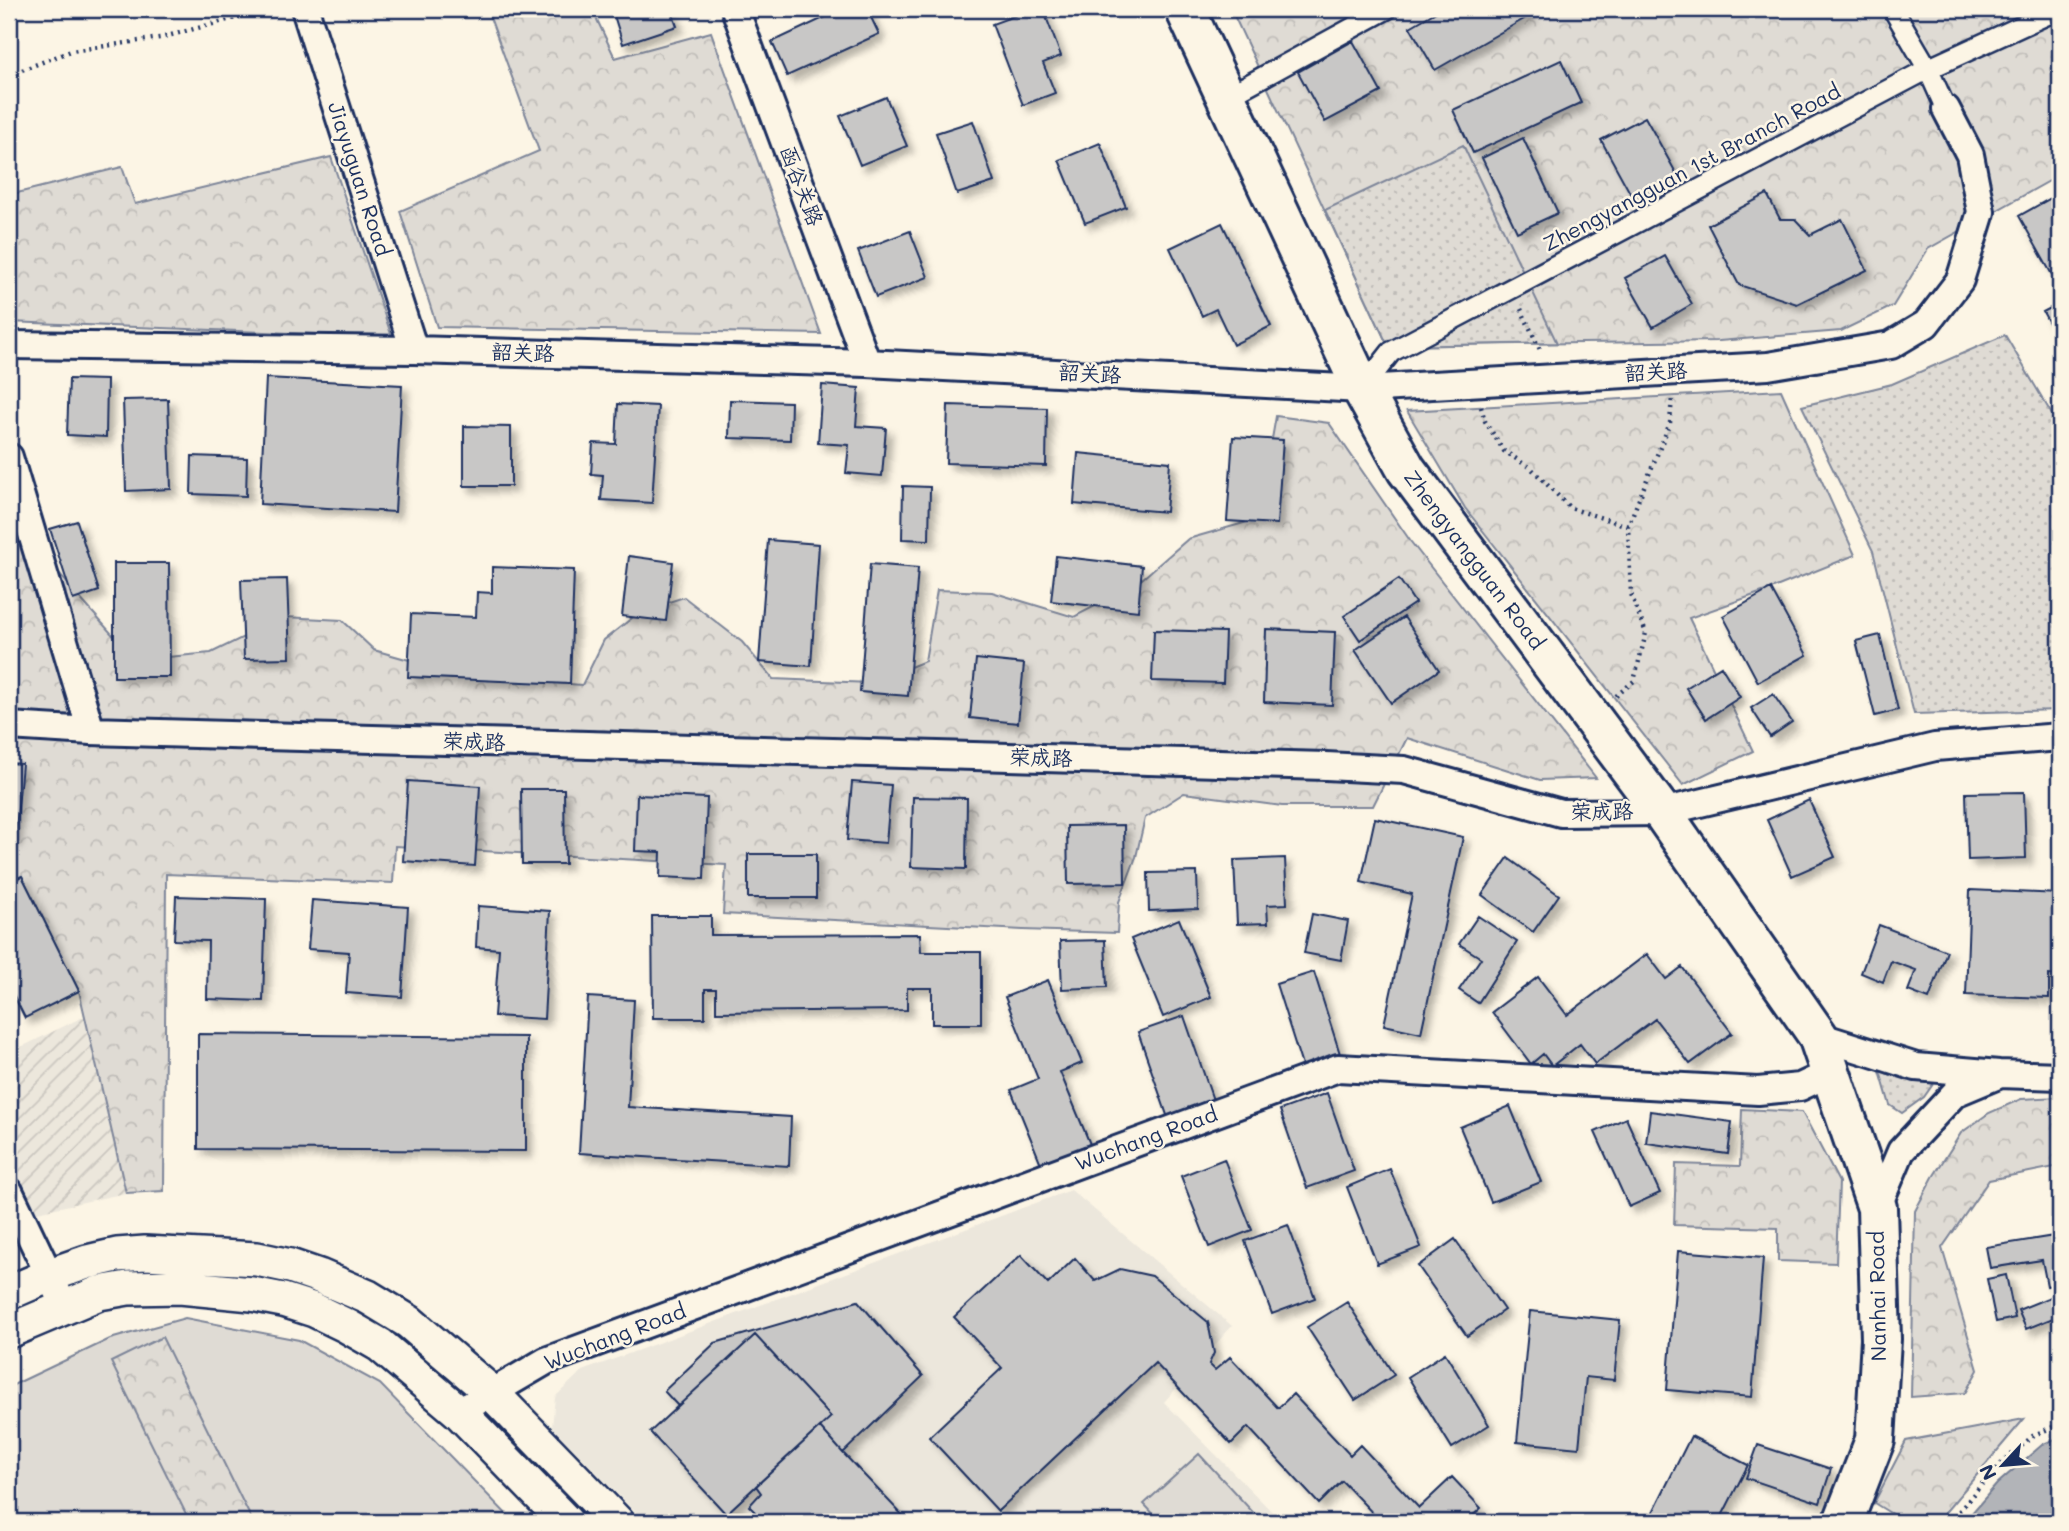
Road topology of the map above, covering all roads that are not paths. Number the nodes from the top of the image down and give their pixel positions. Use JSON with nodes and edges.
{"nodes":[{"id":1,"x":305,"y":9,"type":"edge"},
{"id":2,"x":735,"y":9,"type":"edge"},
{"id":3,"x":1185,"y":9,"type":"edge"},
{"id":4,"x":1387,"y":9,"type":"edge"},
{"id":5,"x":1893,"y":9,"type":"edge"},
{"id":6,"x":2059,"y":9,"type":"edge"},
{"id":7,"x":1928,"y":69,"type":"junction"},
{"id":8,"x":1226,"y":97,"type":"junction"},
{"id":9,"x":1946,"y":108,"type":"joint"},
{"id":10,"x":9,"y":345,"type":"edge"},
{"id":11,"x":414,"y":350,"type":"junction"},
{"id":12,"x":867,"y":363,"type":"junction"},
{"id":13,"x":1362,"y":389,"type":"junction"},
{"id":14,"x":9,"y":457,"type":"edge"},
{"id":15,"x":9,"y":726,"type":"edge"},
{"id":16,"x":91,"y":731,"type":"junction"},
{"id":17,"x":2060,"y":737,"type":"edge"},
{"id":18,"x":1662,"y":812,"type":"junction"},
{"id":19,"x":1818,"y":1036,"type":"junction"},
{"id":20,"x":1832,"y":1072,"type":"junction"},
{"id":21,"x":1999,"y":1074,"type":"junction"},
{"id":22,"x":2060,"y":1076,"type":"edge"},
{"id":23,"x":9,"y":1191,"type":"edge"},
{"id":24,"x":1877,"y":1208,"type":"junction"},
{"id":25,"x":50,"y":1275,"type":"junction"},
{"id":26,"x":9,"y":1293,"type":"edge"},
{"id":27,"x":64,"y":1306,"type":"junction"},
{"id":28,"x":9,"y":1331,"type":"edge"},
{"id":29,"x":492,"y":1393,"type":"junction"},
{"id":30,"x":459,"y":1412,"type":"junction"},
{"id":31,"x":566,"y":1522,"type":"edge"},
{"id":32,"x":617,"y":1522,"type":"edge"},
{"id":33,"x":1843,"y":1522,"type":"edge"}],
"edges":[{"from":1,"to":11,"type":"street","name":"Jiayuguan Road"},
{"from":2,"to":12,"type":"street","name":"函谷关路"},
{"from":3,"to":8,"type":"main road","name":"Zhengyangguan Road"},
{"from":4,"to":8,"type":"street"},
{"from":5,"to":7,"type":"street"},
{"from":6,"to":7,"type":"street","name":"Zhengyangguan 1st Branch Road"},
{"from":7,"to":9,"type":"street"},
{"from":7,"to":13,"type":"street","name":"Zhengyangguan 1st Branch Road"},
{"from":8,"to":13,"type":"main road","name":"Zhengyangguan Road"},
{"from":9,"to":13,"type":"street","name":"韶关路"},
{"from":10,"to":11,"type":"street","name":"韶关路"},
{"from":11,"to":12,"type":"street","name":"韶关路"},
{"from":12,"to":13,"type":"street","name":"韶关路"},
{"from":13,"to":18,"type":"main road","name":"Zhengyangguan Road"},
{"from":14,"to":16,"type":"street"},
{"from":15,"to":16,"type":"street","name":"荣成路"},
{"from":16,"to":18,"type":"street","name":"荣成路"},
{"from":17,"to":18,"type":"street","name":"荣成路"},
{"from":18,"to":19,"type":"main road","name":"Zhengyangguan Road"},
{"from":19,"to":20,"type":"main road","name":"Zhengyangguan Road"},
{"from":19,"to":21,"type":"street"},
{"from":20,"to":24,"type":"main road","name":"Nanhai Road"},
{"from":20,"to":29,"type":"street","name":"Wuchang Road"},
{"from":21,"to":22,"type":"street"},
{"from":21,"to":24,"type":"street"},
{"from":23,"to":25,"type":"street"},
{"from":24,"to":33,"type":"main road","name":"Nanhai Road"},
{"from":25,"to":26,"type":"street"},
{"from":25,"to":27,"type":"street"},
{"from":25,"to":29,"type":"street"},
{"from":27,"to":28,"type":"street"},
{"from":27,"to":30,"type":"street"},
{"from":29,"to":30,"type":"street","name":"Wuchang Road"},
{"from":29,"to":32,"type":"street"},
{"from":30,"to":31,"type":"street"}]}
